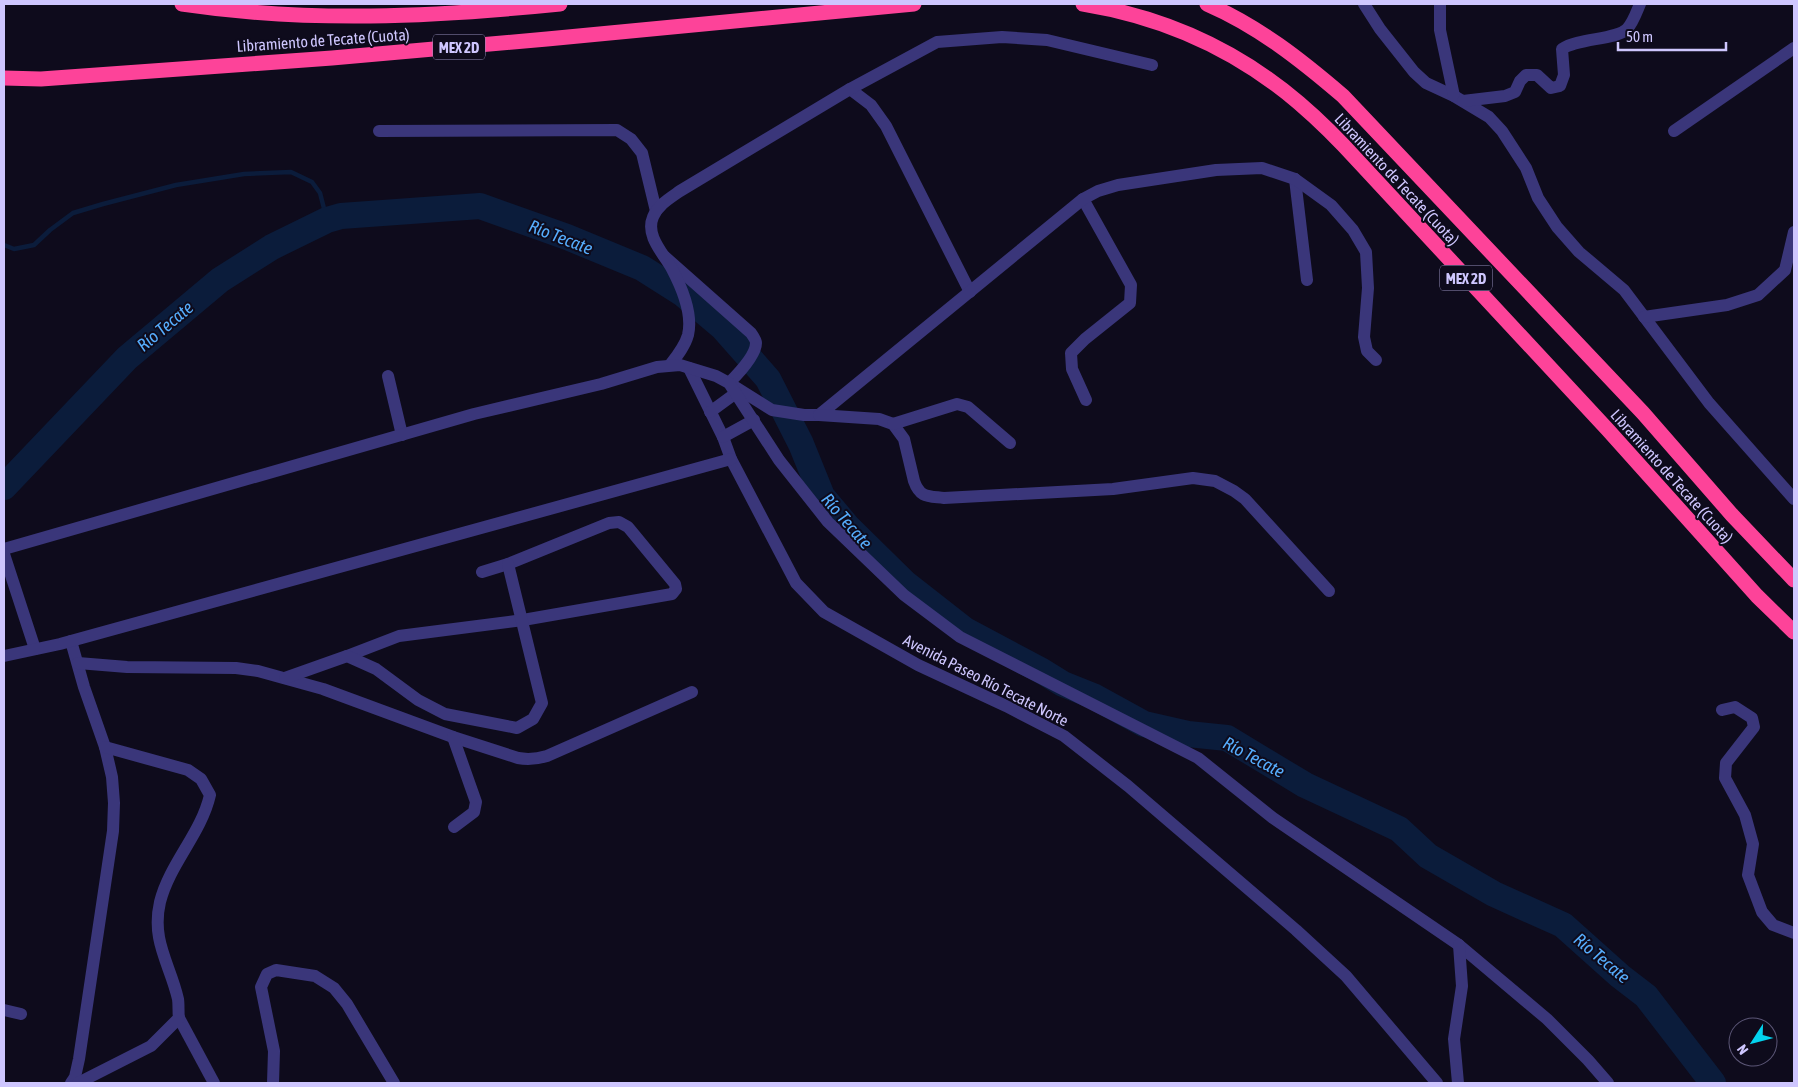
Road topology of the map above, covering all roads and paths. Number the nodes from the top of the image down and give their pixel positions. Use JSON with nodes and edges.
{"nodes":[{"id":1,"x":182,"y":4,"type":"edge"},
{"id":2,"x":560,"y":4,"type":"edge"},
{"id":3,"x":914,"y":4,"type":"edge"},
{"id":4,"x":1083,"y":4,"type":"edge"},
{"id":5,"x":1207,"y":4,"type":"edge"},
{"id":6,"x":1364,"y":4,"type":"edge"},
{"id":7,"x":1440,"y":4,"type":"edge"},
{"id":8,"x":1640,"y":4,"type":"edge"},
{"id":9,"x":1794,"y":48,"type":"edge"},
{"id":10,"x":1152,"y":65,"type":"dead end"},
{"id":11,"x":4,"y":78,"type":"edge"},
{"id":12,"x":41,"y":79,"type":"junction"},
{"id":13,"x":4,"y":85,"type":"edge"},
{"id":14,"x":850,"y":89,"type":"junction"},
{"id":15,"x":1459,"y":98,"type":"junction"},
{"id":16,"x":379,"y":131,"type":"dead end"},
{"id":17,"x":1674,"y":131,"type":"dead end"},
{"id":18,"x":1295,"y":179,"type":"junction"},
{"id":19,"x":1083,"y":200,"type":"junction"},
{"id":20,"x":656,"y":211,"type":"junction"},
{"id":21,"x":1794,"y":232,"type":"edge"},
{"id":22,"x":664,"y":256,"type":"junction"},
{"id":23,"x":1307,"y":280,"type":"dead end"},
{"id":24,"x":970,"y":292,"type":"junction"},
{"id":25,"x":1644,"y":317,"type":"junction"},
{"id":26,"x":1376,"y":360,"type":"dead end"},
{"id":27,"x":670,"y":365,"type":"junction"},
{"id":28,"x":689,"y":368,"type":"junction"},
{"id":29,"x":388,"y":376,"type":"dead end"},
{"id":30,"x":732,"y":388,"type":"junction"},
{"id":31,"x":1086,"y":400,"type":"dead end"},
{"id":32,"x":710,"y":412,"type":"junction"},
{"id":33,"x":819,"y":416,"type":"junction"},
{"id":34,"x":754,"y":420,"type":"junction"},
{"id":35,"x":893,"y":424,"type":"junction"},
{"id":36,"x":402,"y":435,"type":"junction"},
{"id":37,"x":723,"y":438,"type":"junction"},
{"id":38,"x":1010,"y":443,"type":"dead end"},
{"id":39,"x":731,"y":459,"type":"junction"},
{"id":40,"x":1794,"y":499,"type":"edge"},
{"id":41,"x":4,"y":549,"type":"edge"},
{"id":42,"x":4,"y":554,"type":"edge"},
{"id":43,"x":508,"y":564,"type":"junction"},
{"id":44,"x":482,"y":572,"type":"dead end"},
{"id":45,"x":1794,"y":580,"type":"edge"},
{"id":46,"x":1329,"y":591,"type":"dead end"},
{"id":47,"x":523,"y":620,"type":"junction"},
{"id":48,"x":1794,"y":632,"type":"edge"},
{"id":49,"x":71,"y":640,"type":"junction"},
{"id":50,"x":35,"y":649,"type":"junction"},
{"id":51,"x":4,"y":656,"type":"edge"},
{"id":52,"x":347,"y":656,"type":"junction"},
{"id":53,"x":78,"y":663,"type":"junction"},
{"id":54,"x":285,"y":678,"type":"junction"},
{"id":55,"x":692,"y":692,"type":"dead end"},
{"id":56,"x":1722,"y":710,"type":"dead end"},
{"id":57,"x":453,"y":737,"type":"junction"},
{"id":58,"x":105,"y":747,"type":"junction"},
{"id":59,"x":454,"y":827,"type":"dead end"},
{"id":60,"x":1794,"y":933,"type":"edge"},
{"id":61,"x":1459,"y":945,"type":"junction"},
{"id":62,"x":4,"y":1010,"type":"edge"},
{"id":63,"x":21,"y":1014,"type":"dead end"},
{"id":64,"x":179,"y":1018,"type":"junction"},
{"id":65,"x":71,"y":1083,"type":"edge"},
{"id":66,"x":78,"y":1083,"type":"edge"},
{"id":67,"x":214,"y":1083,"type":"edge"},
{"id":68,"x":274,"y":1083,"type":"edge"},
{"id":69,"x":394,"y":1083,"type":"edge"},
{"id":70,"x":1437,"y":1083,"type":"edge"},
{"id":71,"x":1458,"y":1083,"type":"edge"},
{"id":72,"x":1608,"y":1083,"type":"edge"}],
"edges":[{"from":1,"to":2,"type":"highway","name":"Libramiento de Tecate (Cuota)","number":"MEX 2D"},
{"from":3,"to":12,"type":"highway","name":"Libramiento de Tecate (Cuota)","number":"MEX 2D"},
{"from":4,"to":48,"type":"highway","name":"Libramiento de Tecate (Cuota)","number":"MEX 2D"},
{"from":5,"to":45,"type":"highway","name":"Libramiento de Tecate (Cuota)","number":"MEX 2D"},
{"from":6,"to":15,"type":"street"},
{"from":7,"to":15,"type":"street"},
{"from":8,"to":15,"type":"street"},
{"from":9,"to":17,"type":"street"},
{"from":10,"to":14,"type":"street"},
{"from":11,"to":12,"type":"highway","name":"Libramiento de Tecate (Cuota)","number":"MEX 2D"},
{"from":12,"to":13,"type":"highway"},
{"from":14,"to":20,"type":"street"},
{"from":14,"to":24,"type":"street"},
{"from":15,"to":25,"type":"street"},
{"from":16,"to":20,"type":"street"},
{"from":18,"to":19,"type":"street"},
{"from":18,"to":23,"type":"street"},
{"from":18,"to":26,"type":"street"},
{"from":19,"to":24,"type":"street"},
{"from":19,"to":31,"type":"street"},
{"from":20,"to":22,"type":"street"},
{"from":21,"to":25,"type":"street"},
{"from":22,"to":27,"type":"street"},
{"from":22,"to":30,"type":"street"},
{"from":24,"to":33,"type":"street"},
{"from":25,"to":40,"type":"street"},
{"from":27,"to":28,"type":"street"},
{"from":27,"to":36,"type":"street"},
{"from":28,"to":30,"type":"street"},
{"from":28,"to":32,"type":"street","name":"Avenida Paseo Río Tecate Norte"},
{"from":29,"to":36,"type":"street"},
{"from":30,"to":32,"type":"street"},
{"from":30,"to":33,"type":"street"},
{"from":30,"to":34,"type":"street"},
{"from":32,"to":37,"type":"street","name":"Avenida Paseo Río Tecate Norte"},
{"from":33,"to":35,"type":"street"},
{"from":34,"to":37,"type":"street"},
{"from":34,"to":61,"type":"street"},
{"from":35,"to":38,"type":"street"},
{"from":35,"to":46,"type":"street"},
{"from":36,"to":41,"type":"street"},
{"from":37,"to":39,"type":"street","name":"Avenida Paseo Río Tecate Norte"},
{"from":39,"to":49,"type":"street"},
{"from":39,"to":70,"type":"street","name":"Avenida Paseo Río Tecate Norte"},
{"from":42,"to":50,"type":"street"},
{"from":43,"to":44,"type":"street"},
{"from":43,"to":47,"type":"street"},
{"from":43,"to":47,"type":"street"},
{"from":47,"to":52,"type":"street"},
{"from":47,"to":52,"type":"street"},
{"from":49,"to":50,"type":"street"},
{"from":49,"to":53,"type":"street"},
{"from":50,"to":51,"type":"street"},
{"from":52,"to":54,"type":"street"},
{"from":53,"to":54,"type":"street"},
{"from":53,"to":58,"type":"street"},
{"from":54,"to":57,"type":"street"},
{"from":55,"to":57,"type":"street"},
{"from":56,"to":60,"type":"street"},
{"from":57,"to":59,"type":"street"},
{"from":58,"to":64,"type":"street"},
{"from":58,"to":65,"type":"street"},
{"from":61,"to":71,"type":"street"},
{"from":61,"to":72,"type":"street"},
{"from":62,"to":63,"type":"street"},
{"from":64,"to":66,"type":"street"},
{"from":64,"to":67,"type":"street"},
{"from":68,"to":69,"type":"street"}]}
